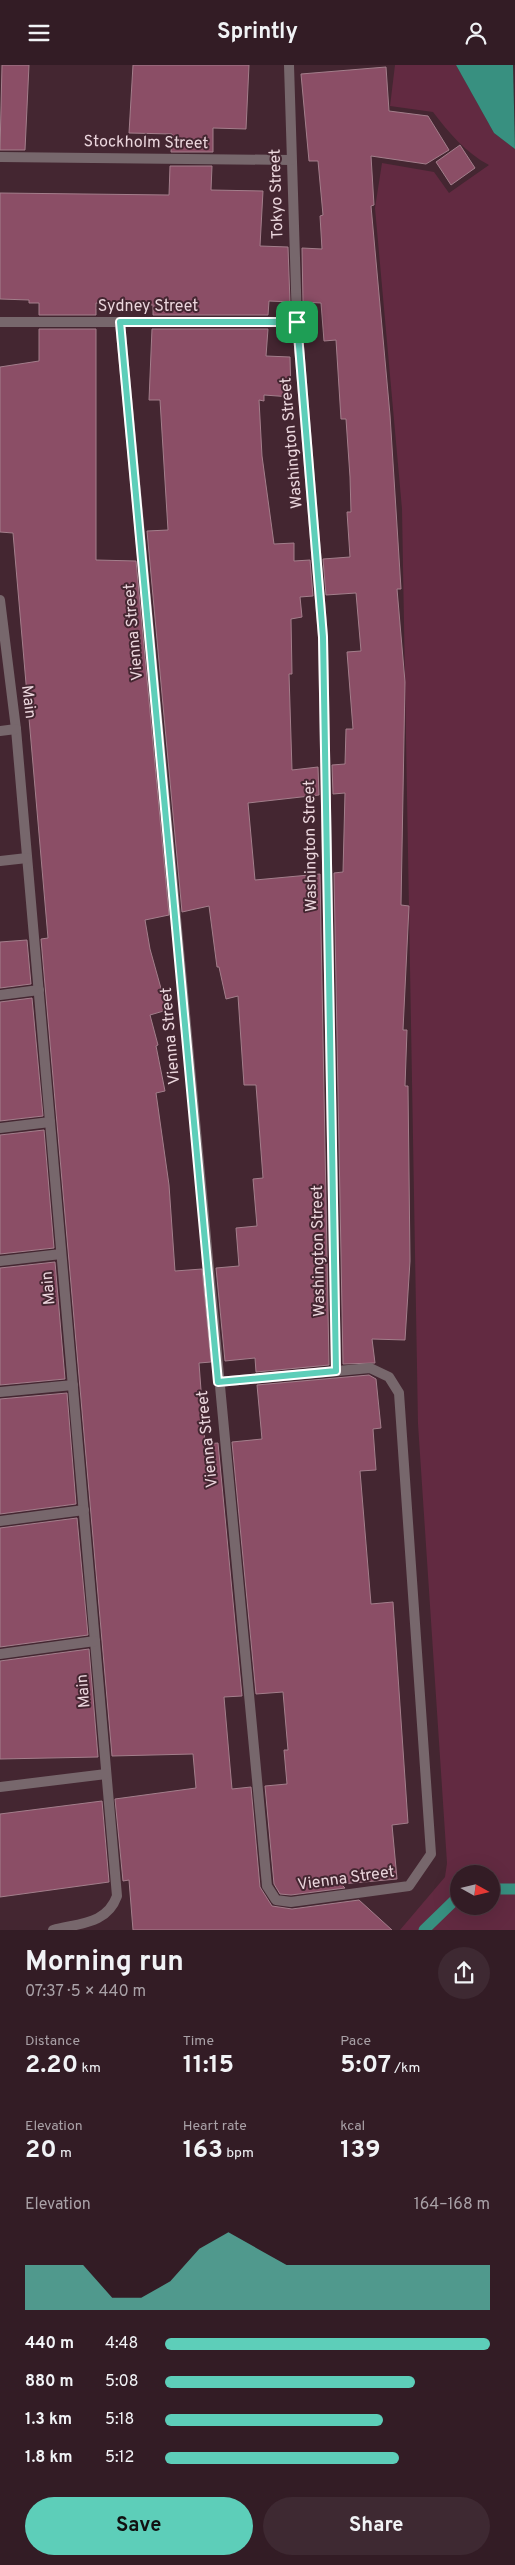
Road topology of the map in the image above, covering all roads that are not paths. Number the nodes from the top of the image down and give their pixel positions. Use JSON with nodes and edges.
{"nodes":[{"id":1,"x":289,"y":65,"type":"edge"},
{"id":2,"x":0,"y":157,"type":"edge"},
{"id":3,"x":291,"y":160,"type":"junction"},
{"id":4,"x":0,"y":322,"type":"edge"},
{"id":5,"x":120,"y":322,"type":"junction"},
{"id":6,"x":297,"y":322,"type":"junction"},
{"id":7,"x":0,"y":600,"type":"edge"},
{"id":8,"x":16,"y":729,"type":"junction"},
{"id":9,"x":0,"y":731,"type":"edge"},
{"id":10,"x":27,"y":858,"type":"junction"},
{"id":11,"x":0,"y":861,"type":"edge"},
{"id":12,"x":39,"y":990,"type":"junction"},
{"id":13,"x":0,"y":995,"type":"edge"},
{"id":14,"x":50,"y":1121,"type":"junction"},
{"id":15,"x":0,"y":1128,"type":"edge"},
{"id":16,"x":61,"y":1254,"type":"junction"},
{"id":17,"x":0,"y":1261,"type":"edge"},
{"id":18,"x":336,"y":1371,"type":"junction"},
{"id":19,"x":218,"y":1382,"type":"junction"},
{"id":20,"x":73,"y":1385,"type":"junction"},
{"id":21,"x":0,"y":1392,"type":"edge"},
{"id":22,"x":84,"y":1510,"type":"junction"},
{"id":23,"x":0,"y":1521,"type":"edge"},
{"id":24,"x":95,"y":1641,"type":"junction"},
{"id":25,"x":0,"y":1654,"type":"edge"},
{"id":26,"x":106,"y":1774,"type":"junction"},
{"id":27,"x":0,"y":1787,"type":"edge"},
{"id":28,"x":54,"y":1930,"type":"edge"}],
"edges":[{"from":1,"to":3,"type":"street","name":"Tokyo Street"},
{"from":2,"to":3,"type":"street","name":"Stockholm Street"},
{"from":3,"to":6,"type":"street","name":"Tokyo Street"},
{"from":4,"to":5,"type":"street","name":"Sydney Street"},
{"from":5,"to":6,"type":"street","name":"Sydney Street"},
{"from":5,"to":19,"type":"street","name":"Vienna Street"},
{"from":6,"to":18,"type":"street","name":"Washington Street"},
{"from":7,"to":8,"type":"street","name":"Main"},
{"from":8,"to":9,"type":"street"},
{"from":8,"to":10,"type":"street","name":"Main"},
{"from":10,"to":11,"type":"street"},
{"from":10,"to":12,"type":"street","name":"Main"},
{"from":12,"to":13,"type":"street"},
{"from":12,"to":14,"type":"street","name":"Main"},
{"from":14,"to":15,"type":"street"},
{"from":14,"to":16,"type":"street","name":"Main"},
{"from":16,"to":17,"type":"street"},
{"from":16,"to":20,"type":"street","name":"Main"},
{"from":18,"to":19,"type":"street"},
{"from":18,"to":19,"type":"street","name":"Vienna Street"},
{"from":20,"to":21,"type":"street"},
{"from":20,"to":22,"type":"street","name":"Main"},
{"from":22,"to":23,"type":"street"},
{"from":22,"to":24,"type":"street","name":"Main"},
{"from":24,"to":25,"type":"street"},
{"from":24,"to":26,"type":"street","name":"Main"},
{"from":26,"to":27,"type":"street"},
{"from":26,"to":28,"type":"street","name":"Main"}]}
